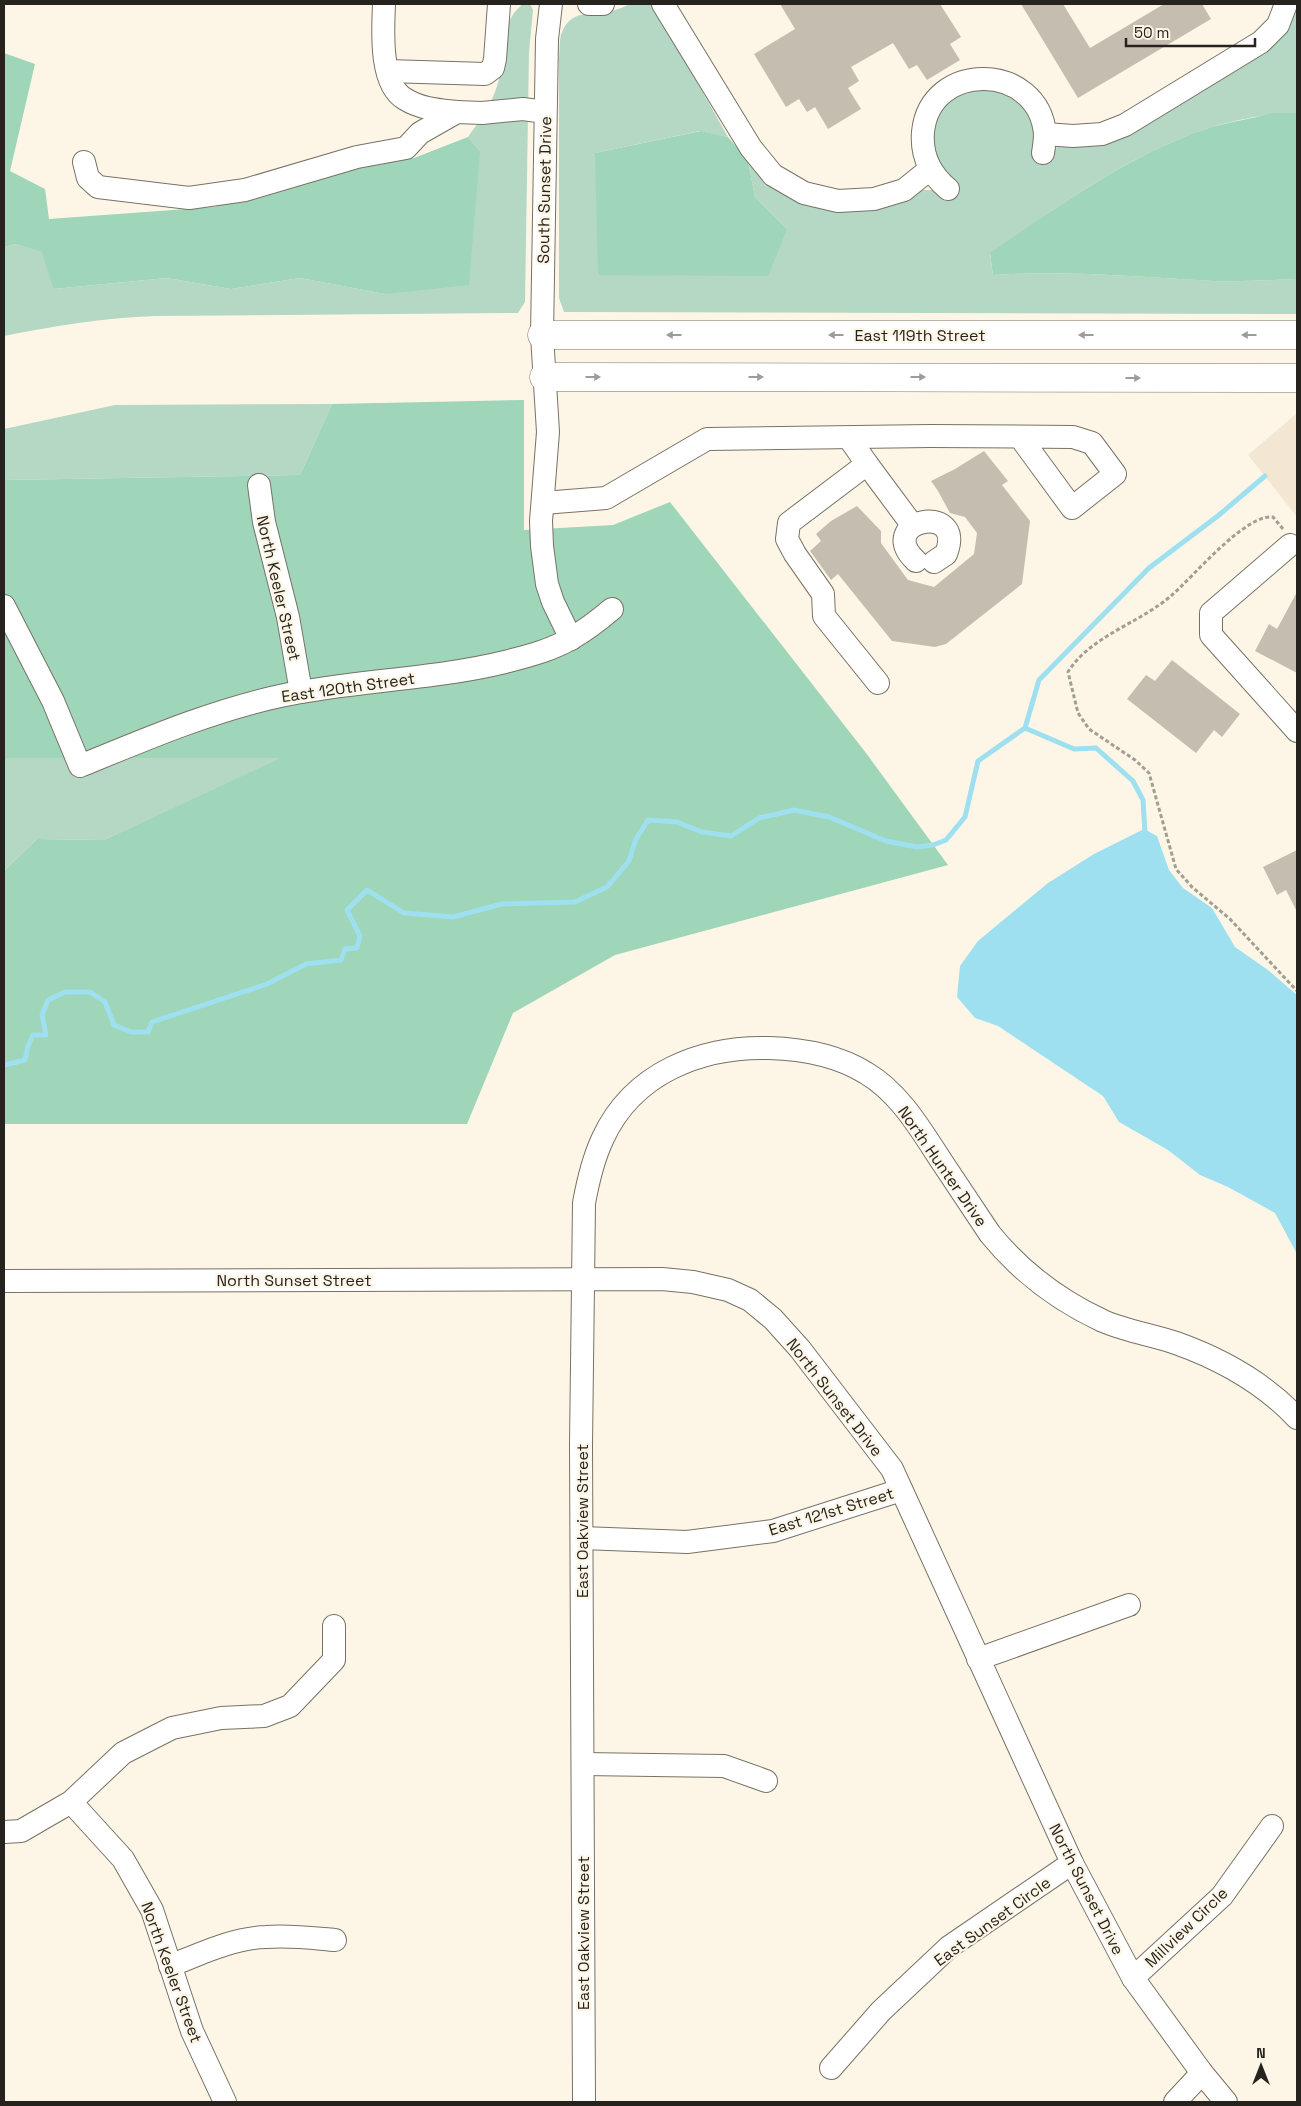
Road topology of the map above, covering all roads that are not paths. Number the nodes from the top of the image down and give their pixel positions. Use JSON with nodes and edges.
{"nodes":[{"id":1,"x":384,"y":4,"type":"edge"},
{"id":2,"x":499,"y":4,"type":"edge"},
{"id":3,"x":551,"y":4,"type":"edge"},
{"id":4,"x":589,"y":4,"type":"edge"},
{"id":5,"x":603,"y":4,"type":"edge"},
{"id":6,"x":663,"y":4,"type":"edge"},
{"id":7,"x":1286,"y":4,"type":"edge"},
{"id":8,"x":388,"y":71,"type":"junction"},
{"id":9,"x":457,"y":112,"type":"junction"},
{"id":10,"x":545,"y":112,"type":"junction"},
{"id":11,"x":84,"y":162,"type":"dead end"},
{"id":12,"x":930,"y":169,"type":"junction"},
{"id":13,"x":948,"y":189,"type":"dead end"},
{"id":14,"x":542,"y":335,"type":"junction"},
{"id":15,"x":1297,"y":335,"type":"edge"},
{"id":16,"x":544,"y":377,"type":"junction"},
{"id":17,"x":1297,"y":378,"type":"edge"},
{"id":18,"x":1020,"y":437,"type":"dead end"},
{"id":19,"x":849,"y":438,"type":"junction"},
{"id":20,"x":867,"y":464,"type":"junction"},
{"id":21,"x":259,"y":485,"type":"dead end"},
{"id":22,"x":543,"y":503,"type":"junction"},
{"id":23,"x":913,"y":526,"type":"junction"},
{"id":24,"x":1287,"y":538,"type":"road end"},
{"id":25,"x":4,"y":606,"type":"edge"},
{"id":26,"x":612,"y":609,"type":"dead end"},
{"id":27,"x":571,"y":639,"type":"junction"},
{"id":28,"x":878,"y":683,"type":"dead end"},
{"id":29,"x":301,"y":692,"type":"junction"},
{"id":30,"x":1297,"y":731,"type":"edge"},
{"id":31,"x":584,"y":1279,"type":"junction"},
{"id":32,"x":4,"y":1281,"type":"edge"},
{"id":33,"x":1297,"y":1418,"type":"edge"},
{"id":34,"x":901,"y":1490,"type":"junction"},
{"id":35,"x":582,"y":1538,"type":"junction"},
{"id":36,"x":1129,"y":1605,"type":"dead end"},
{"id":37,"x":334,"y":1626,"type":"dead end"},
{"id":38,"x":978,"y":1658,"type":"junction"},
{"id":39,"x":583,"y":1764,"type":"junction"},
{"id":40,"x":766,"y":1781,"type":"dead end"},
{"id":41,"x":72,"y":1802,"type":"junction"},
{"id":42,"x":1272,"y":1826,"type":"dead end"},
{"id":43,"x":4,"y":1832,"type":"edge"},
{"id":44,"x":1072,"y":1863,"type":"junction"},
{"id":45,"x":335,"y":1940,"type":"dead end"},
{"id":46,"x":170,"y":1966,"type":"junction"},
{"id":47,"x":1133,"y":1978,"type":"junction"},
{"id":48,"x":831,"y":2068,"type":"dead end"},
{"id":49,"x":1202,"y":2073,"type":"junction"},
{"id":50,"x":225,"y":2102,"type":"edge"},
{"id":51,"x":584,"y":2102,"type":"edge"},
{"id":52,"x":1175,"y":2102,"type":"edge"},
{"id":53,"x":1226,"y":2102,"type":"edge"}],
"edges":[{"from":1,"to":8,"type":"street"},
{"from":2,"to":8,"type":"street"},
{"from":3,"to":10,"type":"street","name":"South Sunset Drive"},
{"from":4,"to":5,"type":"street"},
{"from":6,"to":12,"type":"street"},
{"from":7,"to":12,"type":"street"},
{"from":8,"to":9,"type":"street"},
{"from":9,"to":10,"type":"street"},
{"from":9,"to":11,"type":"street"},
{"from":10,"to":14,"type":"street","name":"South Sunset Drive"},
{"from":12,"to":13,"type":"street"},
{"from":15,"to":14,"type":"main road","name":"East 119th Street","one_way":true},
{"from":14,"to":16,"type":"street","name":"South Sunset Drive"},
{"from":16,"to":17,"type":"main road","one_way":true},
{"from":16,"to":22,"type":"street","name":"South Sunset Drive"},
{"from":18,"to":19,"type":"street"},
{"from":19,"to":20,"type":"street"},
{"from":19,"to":22,"type":"street"},
{"from":20,"to":23,"type":"street"},
{"from":20,"to":28,"type":"street"},
{"from":21,"to":29,"type":"street","name":"North Keeler Street"},
{"from":22,"to":27,"type":"street","name":"South Sunset Drive"},
{"from":23,"to":23,"type":"street"},
{"from":24,"to":30,"type":"street"},
{"from":25,"to":29,"type":"street","name":"East 120th Street"},
{"from":26,"to":27,"type":"street","name":"East 120th Street"},
{"from":27,"to":29,"type":"street","name":"East 120th Street"},
{"from":31,"to":32,"type":"street","name":"North Sunset Street"},
{"from":31,"to":33,"type":"street","name":"North Hunter Drive"},
{"from":31,"to":34,"type":"street","name":"North Sunset Drive"},
{"from":31,"to":35,"type":"street","name":"East Oakview Street"},
{"from":34,"to":35,"type":"street","name":"East 121st Street"},
{"from":34,"to":38,"type":"street","name":"North Sunset Drive"},
{"from":35,"to":39,"type":"street","name":"East Oakview Street"},
{"from":36,"to":38,"type":"street"},
{"from":37,"to":41,"type":"street"},
{"from":38,"to":44,"type":"street","name":"North Sunset Drive"},
{"from":39,"to":40,"type":"street"},
{"from":39,"to":51,"type":"street","name":"East Oakview Street"},
{"from":41,"to":43,"type":"street"},
{"from":41,"to":46,"type":"street","name":"North Keeler Street"},
{"from":42,"to":47,"type":"street","name":"Millview Circle"},
{"from":44,"to":47,"type":"street","name":"North Sunset Drive"},
{"from":44,"to":48,"type":"street","name":"East Sunset Circle"},
{"from":45,"to":46,"type":"street"},
{"from":46,"to":50,"type":"street","name":"North Keeler Street"},
{"from":47,"to":49,"type":"street","name":"North Sunset Drive"},
{"from":49,"to":52,"type":"street"},
{"from":49,"to":53,"type":"street","name":"North Sunset Drive"}]}
